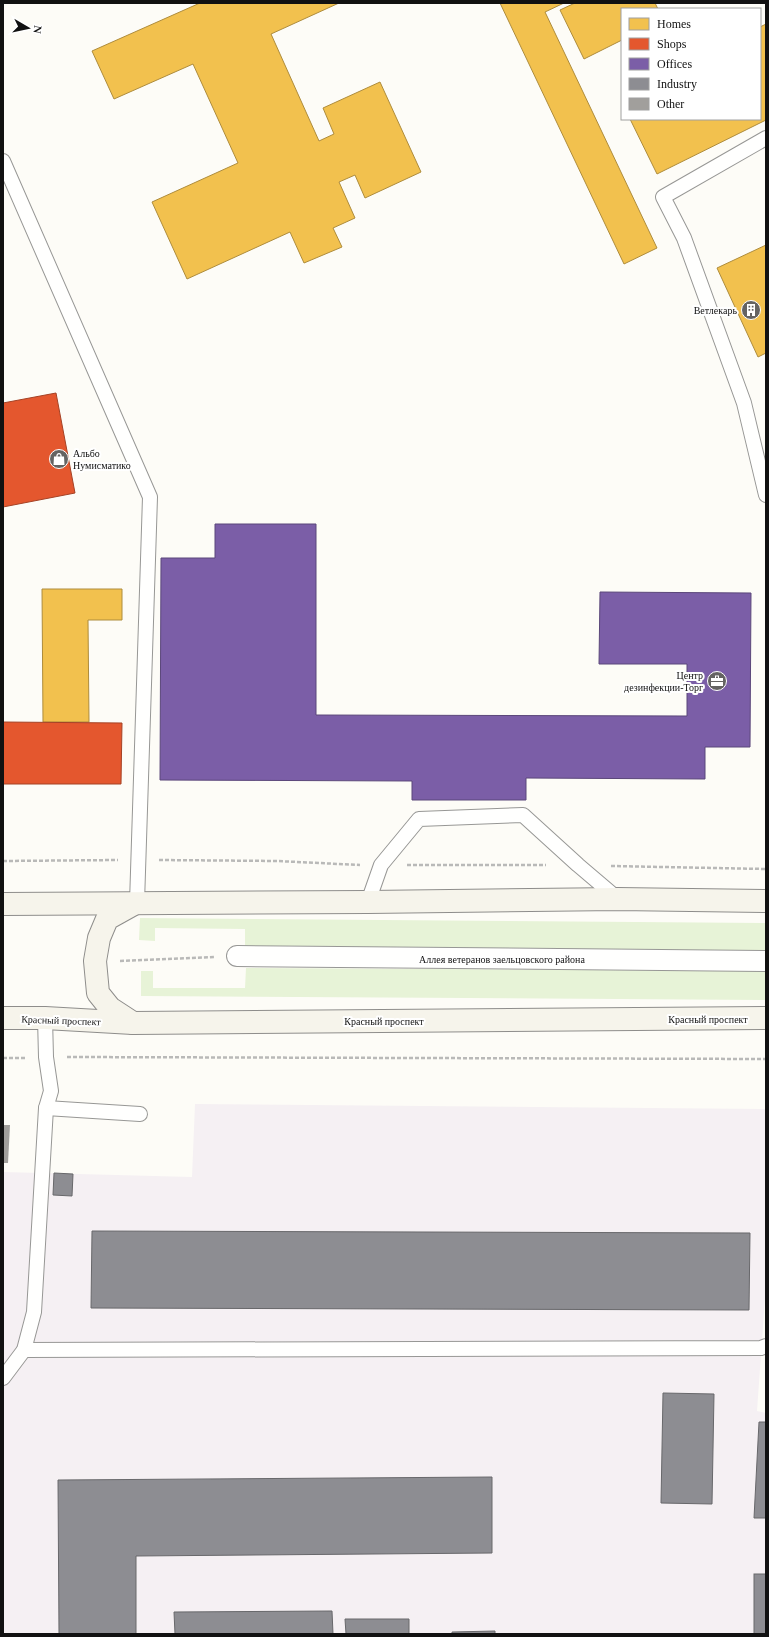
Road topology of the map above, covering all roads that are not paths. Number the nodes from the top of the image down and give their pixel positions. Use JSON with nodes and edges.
{"nodes":[{"id":1,"x":766,"y":138,"type":"edge"},
{"id":2,"x":3,"y":161,"type":"edge"},
{"id":3,"x":766,"y":496,"type":"edge"},
{"id":4,"x":618,"y":899,"type":"junction"},
{"id":5,"x":766,"y":900,"type":"edge"},
{"id":6,"x":368,"y":902,"type":"junction"},
{"id":7,"x":137,"y":903,"type":"junction"},
{"id":8,"x":3,"y":904,"type":"edge"},
{"id":9,"x":237,"y":956,"type":"road end"},
{"id":10,"x":766,"y":961,"type":"edge"},
{"id":11,"x":3,"y":1018,"type":"edge"},
{"id":12,"x":45,"y":1018,"type":"junction"},
{"id":13,"x":766,"y":1018,"type":"edge"},
{"id":14,"x":133,"y":1023,"type":"junction"},
{"id":15,"x":46,"y":1108,"type":"junction"},
{"id":16,"x":140,"y":1114,"type":"dead end"},
{"id":17,"x":766,"y":1346,"type":"edge"},
{"id":18,"x":24,"y":1350,"type":"junction"},
{"id":19,"x":3,"y":1378,"type":"edge"}],
"edges":[{"from":1,"to":3,"type":"lane"},
{"from":2,"to":7,"type":"lane"},
{"from":4,"to":5,"type":"main road"},
{"from":4,"to":6,"type":"main road"},
{"from":4,"to":6,"type":"lane"},
{"from":6,"to":7,"type":"main road"},
{"from":7,"to":8,"type":"main road"},
{"from":7,"to":14,"type":"main road"},
{"from":9,"to":10,"type":"street","name":"Аллея ветеранов заельцовского района"},
{"from":11,"to":12,"type":"main road","name":"Красный проспект"},
{"from":12,"to":14,"type":"main road","name":"Красный проспект"},
{"from":12,"to":15,"type":"lane"},
{"from":13,"to":14,"type":"main road","name":"Красный проспект"},
{"from":15,"to":16,"type":"lane"},
{"from":15,"to":18,"type":"lane"},
{"from":17,"to":18,"type":"lane"},
{"from":18,"to":19,"type":"lane"}]}
